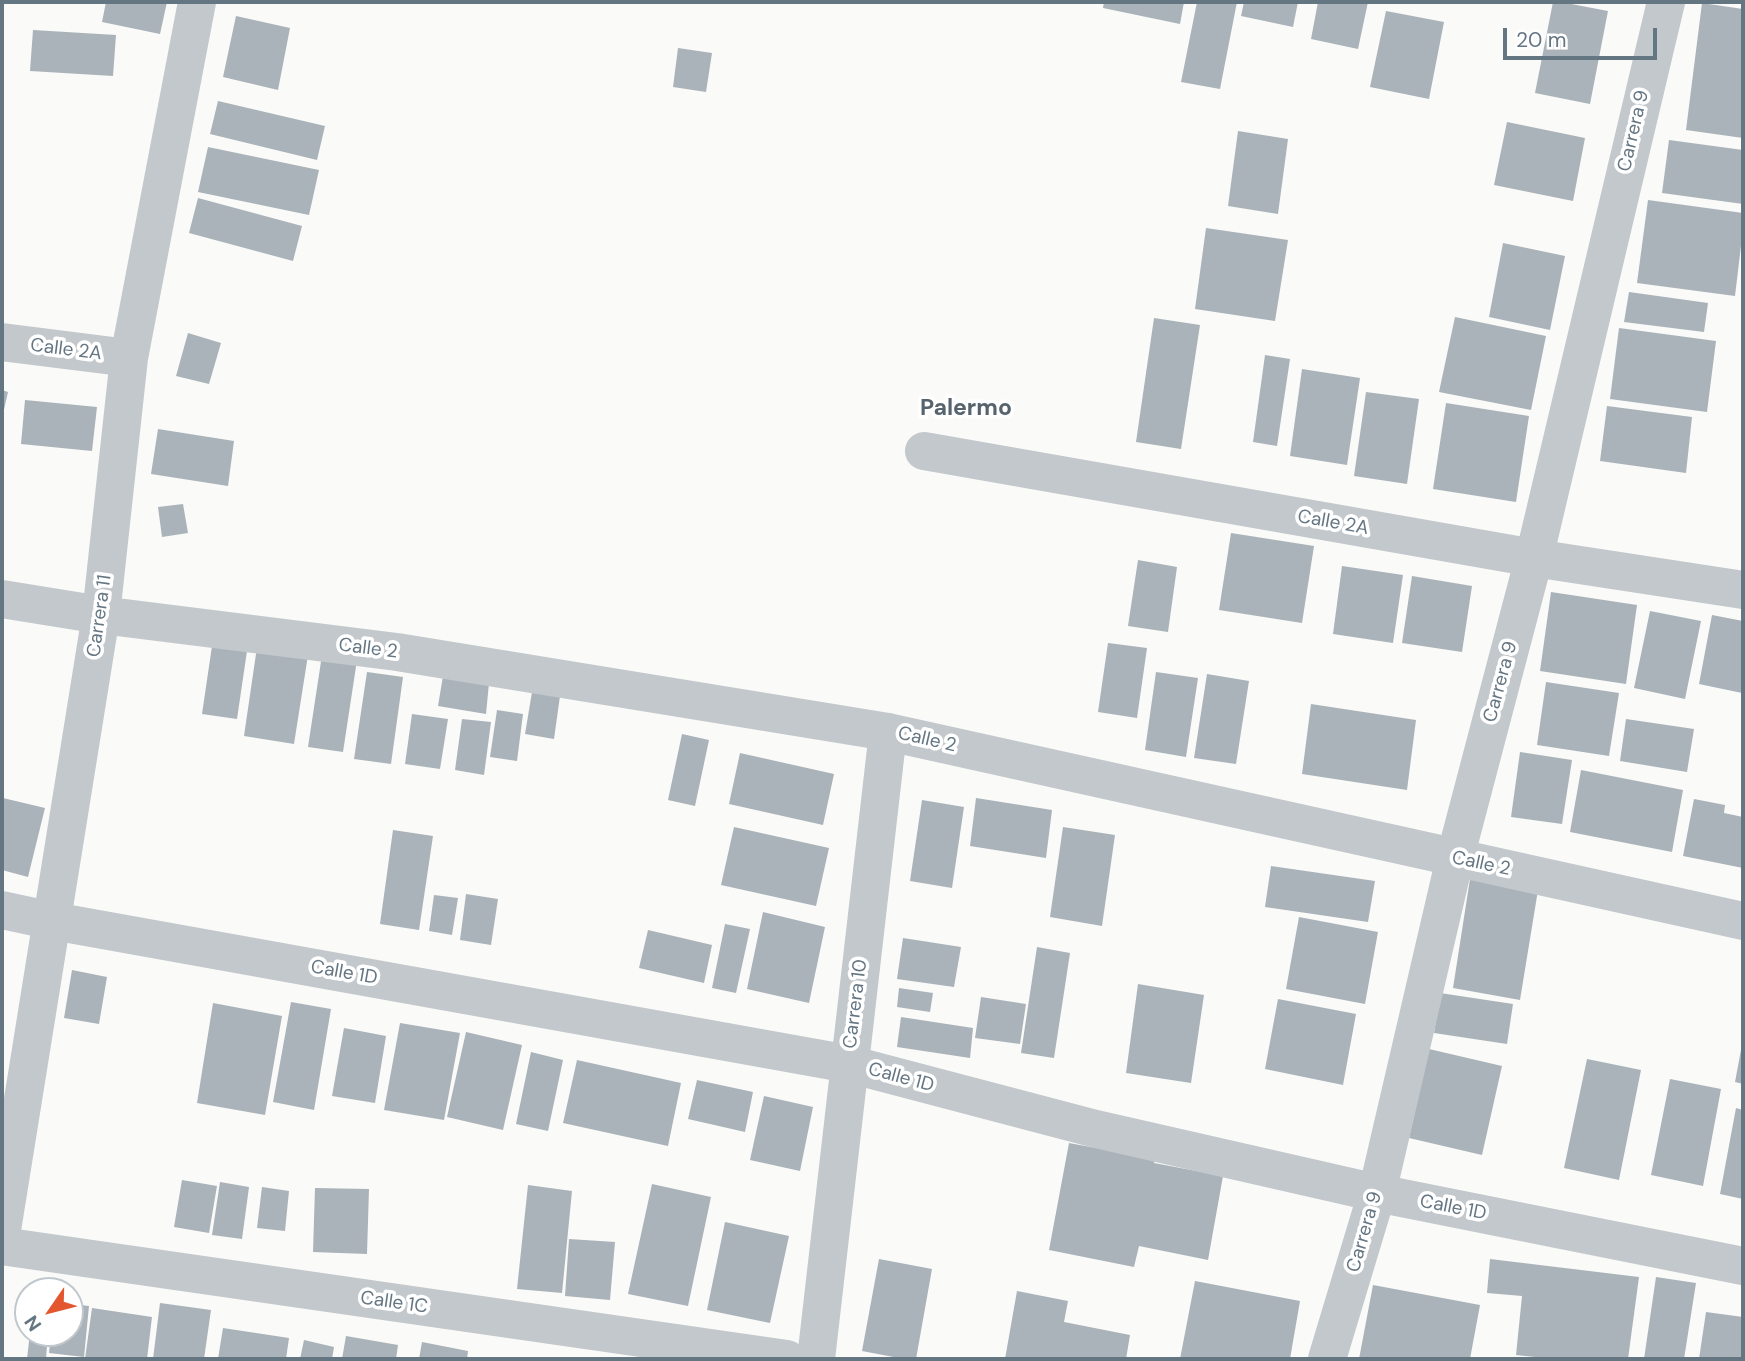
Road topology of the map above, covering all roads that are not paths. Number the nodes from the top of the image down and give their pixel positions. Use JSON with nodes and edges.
{"nodes":[{"id":1,"x":197,"y":2,"type":"edge"},
{"id":2,"x":1655,"y":4,"type":"edge"},
{"id":3,"x":2,"y":342,"type":"edge"},
{"id":4,"x":130,"y":358,"type":"junction"},
{"id":5,"x":924,"y":451,"type":"dead end"},
{"id":6,"x":1534,"y":558,"type":"junction"},
{"id":7,"x":1743,"y":590,"type":"edge"},
{"id":8,"x":2,"y":599,"type":"edge"},
{"id":9,"x":101,"y":615,"type":"junction"},
{"id":10,"x":888,"y":732,"type":"junction"},
{"id":11,"x":1455,"y":858,"type":"junction"},
{"id":12,"x":2,"y":910,"type":"edge"},
{"id":13,"x":53,"y":921,"type":"junction"},
{"id":14,"x":1743,"y":921,"type":"edge"},
{"id":15,"x":849,"y":1064,"type":"junction"},
{"id":16,"x":1377,"y":1193,"type":"junction"},
{"id":17,"x":2,"y":1230,"type":"edge"},
{"id":18,"x":2,"y":1246,"type":"edge"},
{"id":19,"x":1743,"y":1266,"type":"edge"},
{"id":20,"x":787,"y":1359,"type":"edge"},
{"id":21,"x":816,"y":1359,"type":"edge"},
{"id":22,"x":1327,"y":1359,"type":"edge"}],
"edges":[{"from":1,"to":4,"type":"street","name":"Carrera 11"},
{"from":2,"to":6,"type":"street","name":"Carrera 9"},
{"from":3,"to":4,"type":"street","name":"Calle 2A"},
{"from":4,"to":9,"type":"street","name":"Carrera 11"},
{"from":5,"to":6,"type":"street","name":"Calle 2A"},
{"from":6,"to":7,"type":"street","name":"Calle 2A"},
{"from":6,"to":11,"type":"street","name":"Carrera 9"},
{"from":8,"to":9,"type":"street","name":"Calle 2"},
{"from":9,"to":10,"type":"street","name":"Calle 2"},
{"from":9,"to":13,"type":"street","name":"Carrera 11"},
{"from":10,"to":11,"type":"street","name":"Calle 2"},
{"from":10,"to":15,"type":"street","name":"Carrera 10"},
{"from":11,"to":14,"type":"street","name":"Calle 2"},
{"from":11,"to":16,"type":"street","name":"Carrera 9"},
{"from":12,"to":13,"type":"street","name":"Calle 1D"},
{"from":13,"to":15,"type":"street","name":"Calle 1D"},
{"from":13,"to":17,"type":"street","name":"Carrera 11"},
{"from":15,"to":16,"type":"street","name":"Calle 1D"},
{"from":15,"to":21,"type":"street","name":"Carrera 10"},
{"from":16,"to":19,"type":"street","name":"Calle 1D"},
{"from":16,"to":22,"type":"street","name":"Carrera 9"},
{"from":18,"to":20,"type":"street","name":"Calle 1C"}]}
